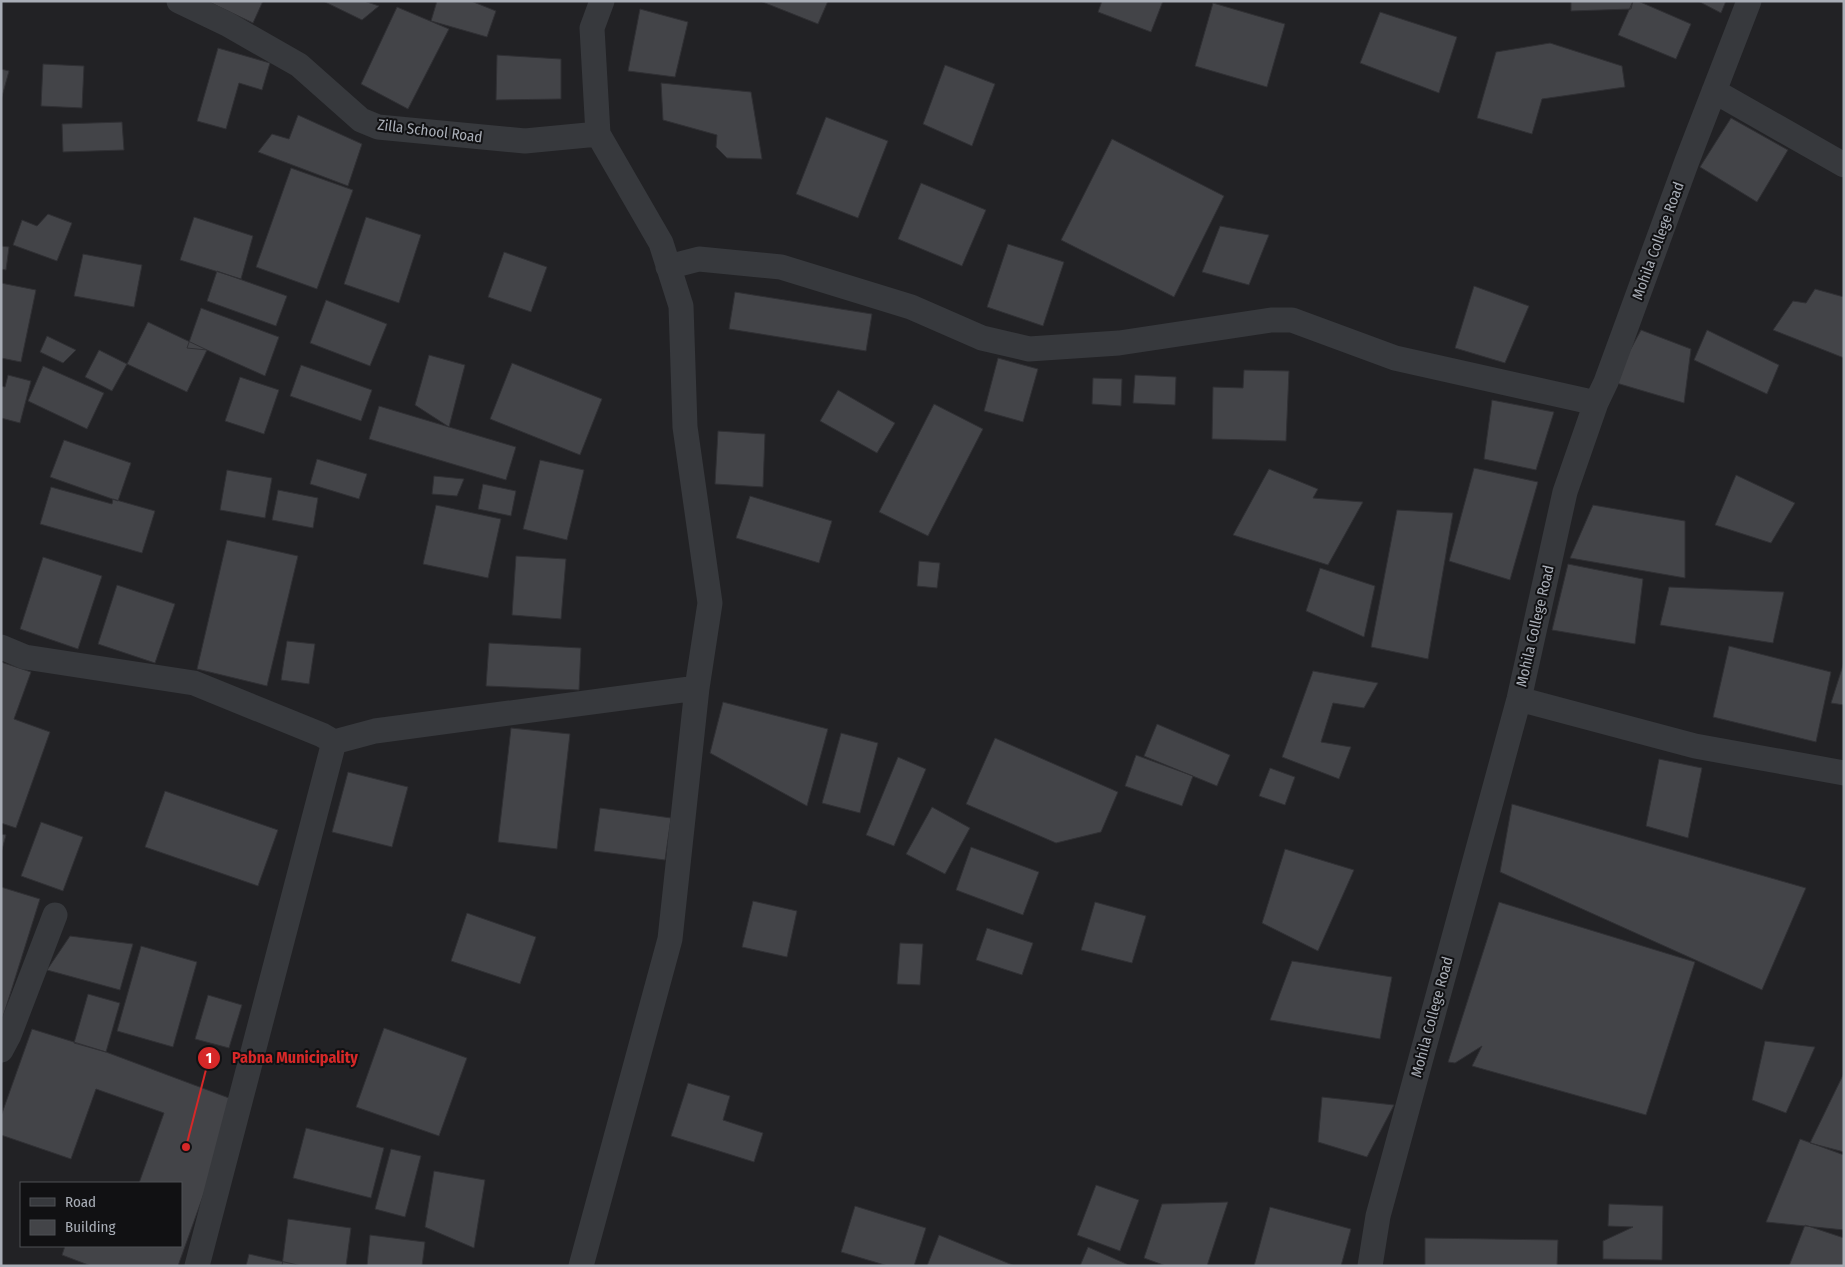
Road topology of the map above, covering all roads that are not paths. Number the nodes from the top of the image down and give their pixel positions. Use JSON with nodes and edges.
{"nodes":[{"id":1,"x":179,"y":1,"type":"edge"},
{"id":2,"x":602,"y":1,"type":"edge"},
{"id":3,"x":1749,"y":1,"type":"edge"},
{"id":4,"x":1714,"y":91,"type":"junction"},
{"id":5,"x":598,"y":134,"type":"junction"},
{"id":6,"x":1844,"y":165,"type":"edge"},
{"id":7,"x":668,"y":267,"type":"junction"},
{"id":8,"x":1596,"y":403,"type":"junction"},
{"id":9,"x":1,"y":647,"type":"edge"},
{"id":10,"x":698,"y":688,"type":"junction"},
{"id":11,"x":1519,"y":699,"type":"junction"},
{"id":12,"x":334,"y":742,"type":"junction"},
{"id":13,"x":1844,"y":773,"type":"edge"},
{"id":14,"x":55,"y":915,"type":"dead end"},
{"id":15,"x":1,"y":1050,"type":"edge"},
{"id":16,"x":197,"y":1266,"type":"edge"},
{"id":17,"x":581,"y":1266,"type":"edge"},
{"id":18,"x":1370,"y":1266,"type":"edge"}],
"edges":[{"from":1,"to":5,"type":"street","name":"Zilla School Road"},
{"from":2,"to":5,"type":"street"},
{"from":3,"to":4,"type":"street","name":"Mohila College Road"},
{"from":4,"to":6,"type":"street"},
{"from":4,"to":8,"type":"street","name":"Mohila College Road"},
{"from":5,"to":7,"type":"street"},
{"from":7,"to":8,"type":"street"},
{"from":7,"to":10,"type":"street"},
{"from":8,"to":11,"type":"street","name":"Mohila College Road"},
{"from":9,"to":12,"type":"street"},
{"from":10,"to":12,"type":"street"},
{"from":10,"to":17,"type":"street"},
{"from":11,"to":13,"type":"street"},
{"from":11,"to":18,"type":"street","name":"Mohila College Road"},
{"from":12,"to":16,"type":"street"},
{"from":14,"to":15,"type":"street"}]}
